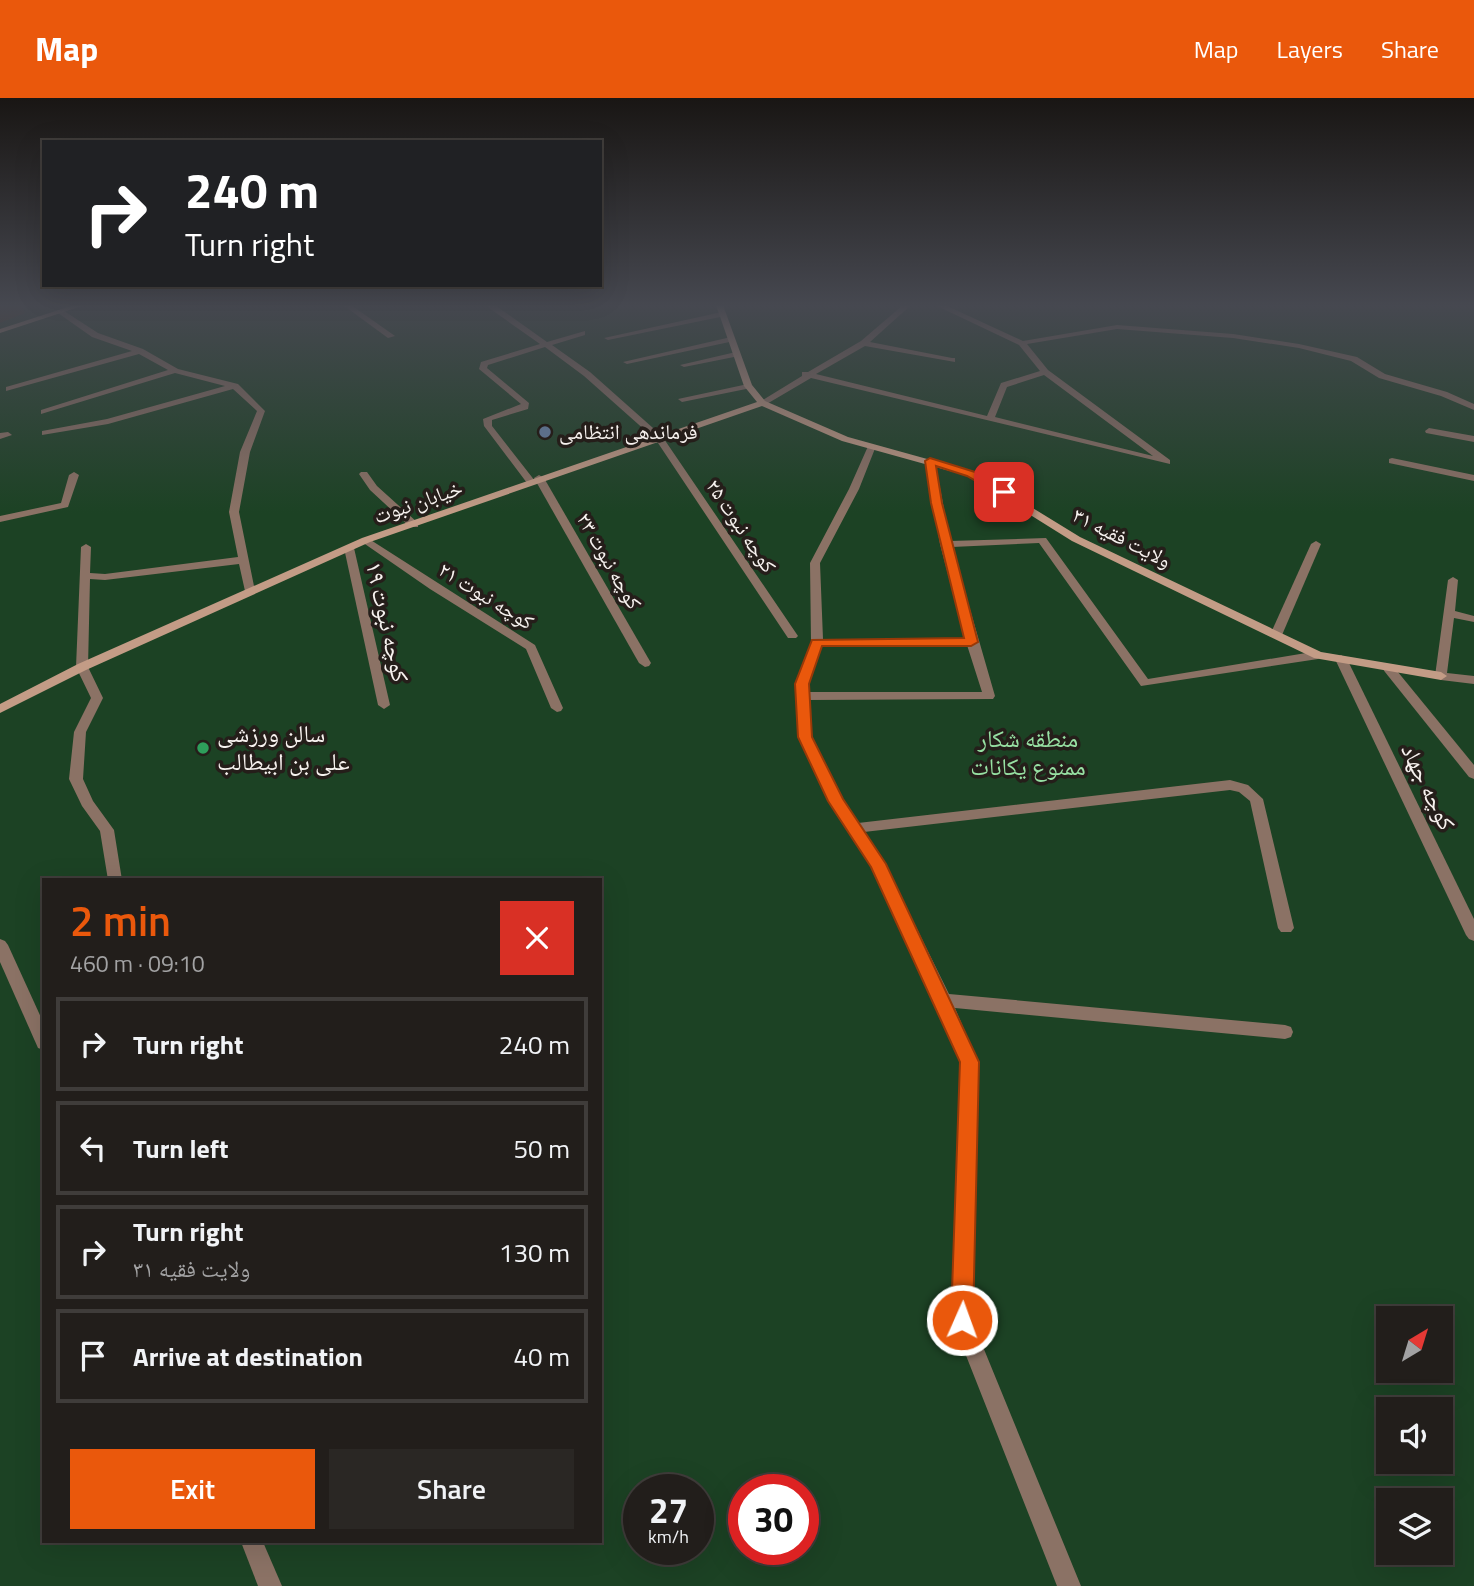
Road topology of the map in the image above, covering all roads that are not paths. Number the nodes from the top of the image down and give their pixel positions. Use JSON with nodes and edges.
{"nodes":[{"id":1,"x":59,"y":374,"type":"edge"},
{"id":2,"x":164,"y":374,"type":"edge"},
{"id":3,"x":189,"y":374,"type":"edge"},
{"id":4,"x":490,"y":374,"type":"edge"},
{"id":5,"x":583,"y":374,"type":"edge"},
{"id":6,"x":744,"y":374,"type":"edge"},
{"id":7,"x":805,"y":374,"type":"edge"},
{"id":8,"x":807,"y":374,"type":"edge"},
{"id":9,"x":1037,"y":374,"type":"edge"},
{"id":10,"x":1048,"y":374,"type":"edge"},
{"id":11,"x":1379,"y":374,"type":"edge"},
{"id":12,"x":235,"y":386,"type":"junction"},
{"id":13,"x":748,"y":386,"type":"junction"},
{"id":14,"x":9,"y":389,"type":"dead end"},
{"id":15,"x":682,"y":399,"type":"dead end"},
{"id":16,"x":762,"y":403,"type":"junction"},
{"id":17,"x":1474,"y":407,"type":"edge"},
{"id":18,"x":44,"y":412,"type":"dead end"},
{"id":19,"x":990,"y":418,"type":"junction"},
{"id":20,"x":1429,"y":431,"type":"dead end"},
{"id":21,"x":45,"y":433,"type":"dead end"},
{"id":22,"x":659,"y":438,"type":"junction"},
{"id":23,"x":1474,"y":439,"type":"edge"},
{"id":24,"x":872,"y":446,"type":"junction"},
{"id":25,"x":930,"y":461,"type":"junction"},
{"id":26,"x":1392,"y":461,"type":"dead end"},
{"id":27,"x":364,"y":474,"type":"dead end"},
{"id":28,"x":74,"y":475,"type":"dead end"},
{"id":29,"x":1474,"y":478,"type":"edge"},
{"id":30,"x":535,"y":480,"type":"junction"},
{"id":31,"x":0,"y":519,"type":"edge"},
{"id":32,"x":414,"y":526,"type":"junction"},
{"id":33,"x":366,"y":540,"type":"junction"},
{"id":34,"x":945,"y":544,"type":"junction"},
{"id":35,"x":1316,"y":544,"type":"dead end"},
{"id":36,"x":86,"y":547,"type":"dead end"},
{"id":37,"x":349,"y":548,"type":"junction"},
{"id":38,"x":243,"y":560,"type":"junction"},
{"id":39,"x":84,"y":576,"type":"junction"},
{"id":40,"x":1453,"y":580,"type":"dead end"},
{"id":41,"x":250,"y":591,"type":"junction"},
{"id":42,"x":1449,"y":613,"type":"junction"},
{"id":43,"x":1474,"y":619,"type":"edge"},
{"id":44,"x":1276,"y":635,"type":"junction"},
{"id":45,"x":792,"y":636,"type":"dead end"},
{"id":46,"x":817,"y":642,"type":"junction"},
{"id":47,"x":971,"y":642,"type":"junction"},
{"id":48,"x":1318,"y":655,"type":"junction"},
{"id":49,"x":1341,"y":659,"type":"junction"},
{"id":50,"x":645,"y":663,"type":"dead end"},
{"id":51,"x":82,"y":667,"type":"junction"},
{"id":52,"x":1389,"y":669,"type":"junction"},
{"id":53,"x":1441,"y":676,"type":"junction"},
{"id":54,"x":1474,"y":680,"type":"edge"},
{"id":55,"x":803,"y":696,"type":"junction"},
{"id":56,"x":384,"y":705,"type":"dead end"},
{"id":57,"x":556,"y":708,"type":"dead end"},
{"id":58,"x":0,"y":709,"type":"edge"},
{"id":59,"x":1474,"y":774,"type":"edge"},
{"id":60,"x":854,"y":828,"type":"junction"},
{"id":61,"x":115,"y":878,"type":"edge"},
{"id":62,"x":1286,"y":928,"type":"dead end"},
{"id":63,"x":1474,"y":935,"type":"edge"},
{"id":64,"x":0,"y":945,"type":"edge"},
{"id":65,"x":944,"y":1000,"type":"junction"},
{"id":66,"x":1285,"y":1032,"type":"dead end"},
{"id":67,"x":42,"y":1037,"type":"edge"},
{"id":68,"x":252,"y":1543,"type":"edge"},
{"id":69,"x":271,"y":1586,"type":"edge"},
{"id":70,"x":1069,"y":1586,"type":"edge"}],
"edges":[{"from":1,"to":14,"type":"street"},
{"from":2,"to":18,"type":"street"},
{"from":3,"to":12,"type":"street"},
{"from":4,"to":30,"type":"street","name":"کوچه نبوت ۲۳"},
{"from":5,"to":22,"type":"street","name":"کوچه نبوت ۲۵"},
{"from":6,"to":13,"type":"street"},
{"from":7,"to":16,"type":"street"},
{"from":8,"to":19,"type":"street"},
{"from":9,"to":19,"type":"street"},
{"from":10,"to":19,"type":"street"},
{"from":11,"to":17,"type":"street"},
{"from":12,"to":21,"type":"street"},
{"from":12,"to":38,"type":"street"},
{"from":13,"to":15,"type":"street"},
{"from":13,"to":16,"type":"street"},
{"from":16,"to":22,"type":"street","name":"خیابان نبوت"},
{"from":16,"to":24,"type":"street","name":"ولایت فقیه ۳۱"},
{"from":20,"to":23,"type":"street"},
{"from":22,"to":30,"type":"street","name":"خیابان نبوت"},
{"from":22,"to":45,"type":"street","name":"کوچه نبوت ۲۵"},
{"from":24,"to":25,"type":"street","name":"ولایت فقیه ۳۱"},
{"from":24,"to":46,"type":"street"},
{"from":25,"to":34,"type":"street"},
{"from":25,"to":44,"type":"street","name":"ولایت فقیه ۳۱"},
{"from":26,"to":29,"type":"street"},
{"from":27,"to":32,"type":"street"},
{"from":28,"to":31,"type":"street"},
{"from":30,"to":32,"type":"street","name":"خیابان نبوت"},
{"from":30,"to":50,"type":"street","name":"کوچه نبوت ۲۳"},
{"from":32,"to":33,"type":"street","name":"خیابان نبوت"},
{"from":33,"to":37,"type":"street","name":"خیابان نبوت"},
{"from":33,"to":57,"type":"street","name":"کوچه نبوت ۲۱"},
{"from":34,"to":47,"type":"street"},
{"from":34,"to":48,"type":"street"},
{"from":35,"to":44,"type":"street"},
{"from":36,"to":39,"type":"street"},
{"from":37,"to":41,"type":"street","name":"خیابان نبوت"},
{"from":37,"to":56,"type":"street","name":"کوچه نبوت ۱۹"},
{"from":38,"to":39,"type":"street"},
{"from":38,"to":41,"type":"street"},
{"from":39,"to":51,"type":"street"},
{"from":40,"to":42,"type":"street"},
{"from":41,"to":51,"type":"street","name":"خیابان نبوت"},
{"from":42,"to":43,"type":"street"},
{"from":42,"to":53,"type":"street"},
{"from":44,"to":48,"type":"street","name":"ولایت فقیه ۳۱"},
{"from":46,"to":47,"type":"street"},
{"from":46,"to":55,"type":"street"},
{"from":47,"to":55,"type":"street"},
{"from":48,"to":49,"type":"street","name":"ولایت فقیه ۳۱"},
{"from":49,"to":52,"type":"street","name":"ولایت فقیه ۳۱"},
{"from":49,"to":63,"type":"street","name":"کوچه جهاد"},
{"from":51,"to":58,"type":"street","name":"خیابان نبوت"},
{"from":51,"to":61,"type":"street"},
{"from":52,"to":53,"type":"street","name":"ولایت فقیه ۳۱"},
{"from":52,"to":59,"type":"street"},
{"from":53,"to":54,"type":"street","name":"ولایت فقیه ۳۱"},
{"from":55,"to":60,"type":"street"},
{"from":60,"to":62,"type":"street"},
{"from":60,"to":65,"type":"street"},
{"from":64,"to":67,"type":"street"},
{"from":65,"to":66,"type":"street"},
{"from":65,"to":70,"type":"street"},
{"from":68,"to":69,"type":"street"}]}
